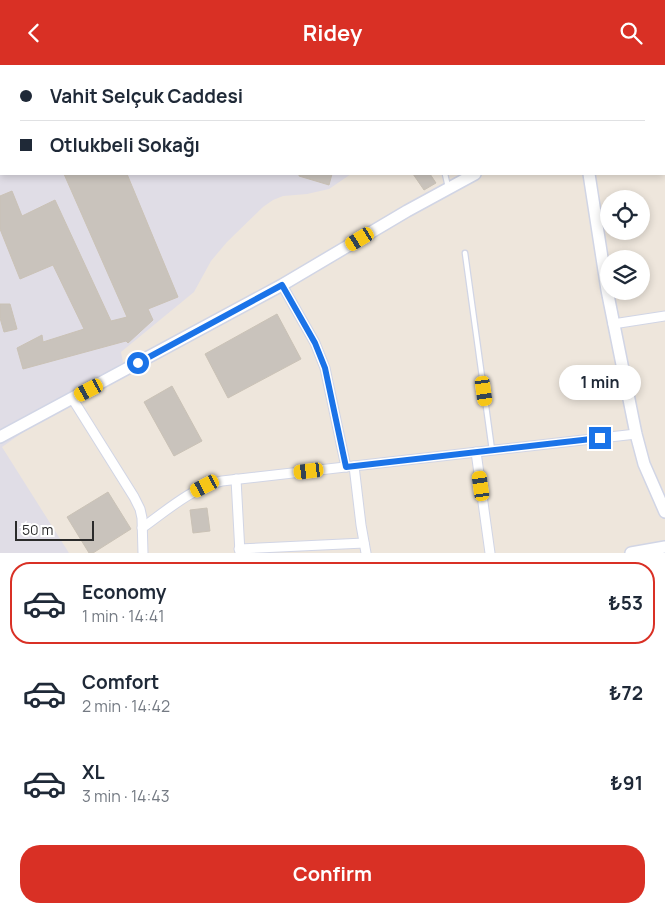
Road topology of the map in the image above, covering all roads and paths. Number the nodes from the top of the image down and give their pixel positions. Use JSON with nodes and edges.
{"nodes":[{"id":1,"x":445,"y":175,"type":"edge"},
{"id":2,"x":473,"y":175,"type":"edge"},
{"id":3,"x":589,"y":175,"type":"edge"},
{"id":4,"x":449,"y":188,"type":"junction"},
{"id":5,"x":466,"y":253,"type":"dead end"},
{"id":6,"x":282,"y":285,"type":"junction"},
{"id":7,"x":665,"y":316,"type":"edge"},
{"id":8,"x":613,"y":324,"type":"junction"},
{"id":9,"x":72,"y":398,"type":"junction"},
{"id":10,"x":636,"y":434,"type":"junction"},
{"id":11,"x":0,"y":437,"type":"edge"},
{"id":12,"x":492,"y":450,"type":"junction"},
{"id":13,"x":476,"y":452,"type":"junction"},
{"id":14,"x":350,"y":466,"type":"junction"},
{"id":15,"x":236,"y":479,"type":"junction"},
{"id":16,"x":665,"y":512,"type":"edge"},
{"id":17,"x":142,"y":528,"type":"junction"},
{"id":18,"x":364,"y":543,"type":"junction"},
{"id":19,"x":665,"y":547,"type":"edge"},
{"id":20,"x":240,"y":551,"type":"edge"},
{"id":21,"x":143,"y":553,"type":"edge"},
{"id":22,"x":366,"y":553,"type":"edge"},
{"id":23,"x":490,"y":553,"type":"edge"},
{"id":24,"x":631,"y":553,"type":"edge"}],
"edges":[{"from":1,"to":4,"type":"lane"},
{"from":2,"to":4,"type":"street"},
{"from":3,"to":8,"type":"street"},
{"from":4,"to":6,"type":"street"},
{"from":5,"to":12,"type":"lane"},
{"from":6,"to":9,"type":"street"},
{"from":6,"to":14,"type":"street"},
{"from":7,"to":8,"type":"street"},
{"from":8,"to":10,"type":"street"},
{"from":9,"to":11,"type":"street"},
{"from":9,"to":17,"type":"street"},
{"from":10,"to":12,"type":"street"},
{"from":10,"to":16,"type":"street"},
{"from":12,"to":13,"type":"street"},
{"from":13,"to":14,"type":"street"},
{"from":13,"to":23,"type":"street"},
{"from":14,"to":15,"type":"street"},
{"from":14,"to":18,"type":"street"},
{"from":15,"to":17,"type":"street"},
{"from":15,"to":20,"type":"street"},
{"from":17,"to":21,"type":"street"},
{"from":18,"to":20,"type":"street"},
{"from":18,"to":22,"type":"street"},
{"from":19,"to":24,"type":"street"}]}
